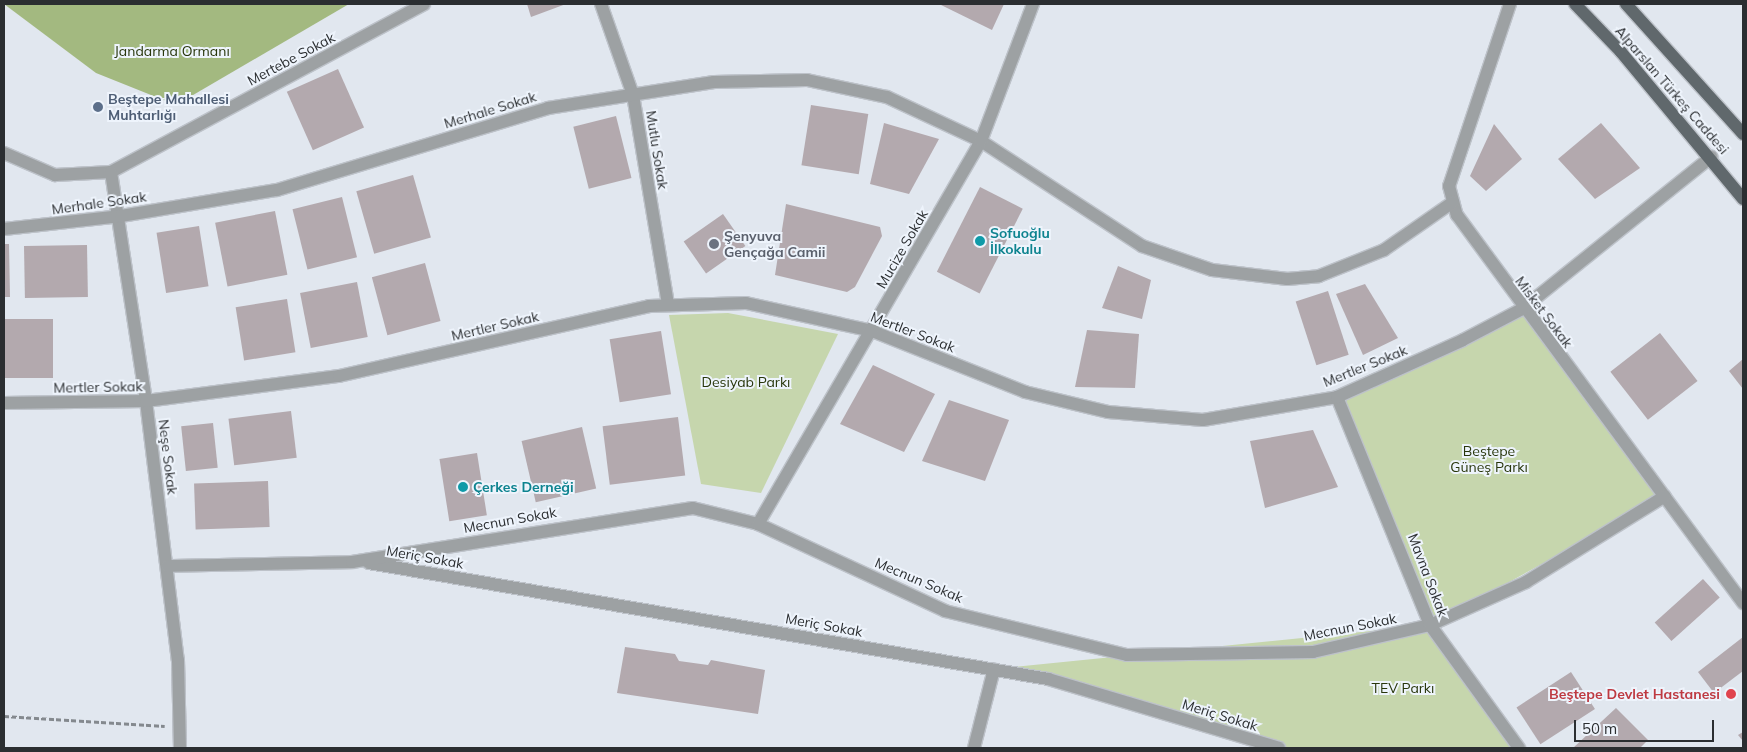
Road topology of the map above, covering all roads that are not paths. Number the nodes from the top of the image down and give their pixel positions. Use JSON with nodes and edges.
{"nodes":[{"id":1,"x":424,"y":4,"type":"edge"},
{"id":2,"x":601,"y":4,"type":"edge"},
{"id":3,"x":1033,"y":4,"type":"edge"},
{"id":4,"x":1510,"y":4,"type":"edge"},
{"id":5,"x":1575,"y":4,"type":"edge"},
{"id":6,"x":1626,"y":4,"type":"edge"},
{"id":7,"x":633,"y":95,"type":"junction"},
{"id":8,"x":1743,"y":134,"type":"edge"},
{"id":9,"x":981,"y":141,"type":"junction"},
{"id":10,"x":4,"y":153,"type":"edge"},
{"id":11,"x":1711,"y":157,"type":"junction"},
{"id":12,"x":111,"y":172,"type":"junction"},
{"id":13,"x":1743,"y":199,"type":"edge"},
{"id":14,"x":1453,"y":202,"type":"junction"},
{"id":15,"x":121,"y":216,"type":"junction"},
{"id":16,"x":4,"y":229,"type":"edge"},
{"id":17,"x":668,"y":305,"type":"junction"},
{"id":18,"x":1522,"y":309,"type":"junction"},
{"id":19,"x":872,"y":331,"type":"junction"},
{"id":20,"x":1337,"y":397,"type":"junction"},
{"id":21,"x":146,"y":401,"type":"junction"},
{"id":22,"x":4,"y":404,"type":"edge"},
{"id":23,"x":1665,"y":496,"type":"junction"},
{"id":24,"x":758,"y":524,"type":"junction"},
{"id":25,"x":358,"y":561,"type":"junction"},
{"id":26,"x":167,"y":566,"type":"junction"},
{"id":27,"x":1743,"y":603,"type":"edge"},
{"id":28,"x":1430,"y":625,"type":"junction"},
{"id":29,"x":994,"y":670,"type":"junction"},
{"id":30,"x":180,"y":748,"type":"edge"},
{"id":31,"x":974,"y":748,"type":"edge"},
{"id":32,"x":1279,"y":748,"type":"edge"},
{"id":33,"x":1519,"y":748,"type":"edge"}],
"edges":[{"from":1,"to":12,"type":"street","name":"Mertebe Sokak"},
{"from":2,"to":7,"type":"street","name":"Mutlu Sokak"},
{"from":3,"to":9,"type":"street","name":"Mucize Sokak"},
{"from":4,"to":14,"type":"street","name":"Misket Sokak"},
{"from":5,"to":11,"type":"main road","name":"Alparslan Türkeş Caddesi"},
{"from":6,"to":8,"type":"main road","name":"Alparslan Türkeş Caddesi"},
{"from":7,"to":9,"type":"street","name":"Merhale Sokak"},
{"from":7,"to":15,"type":"street","name":"Merhale Sokak"},
{"from":7,"to":17,"type":"street","name":"Mutlu Sokak"},
{"from":9,"to":14,"type":"street","name":"Merhale Sokak"},
{"from":9,"to":19,"type":"street","name":"Mucize Sokak"},
{"from":10,"to":12,"type":"street","name":"Mertebe Sokak"},
{"from":11,"to":13,"type":"main road","name":"Alparslan Türkeş Caddesi"},
{"from":11,"to":18,"type":"street","name":"Mertler Sokak"},
{"from":12,"to":15,"type":"street","name":"Neşe Sokak"},
{"from":14,"to":18,"type":"street","name":"Misket Sokak"},
{"from":15,"to":16,"type":"street","name":"Merhale Sokak"},
{"from":15,"to":21,"type":"street","name":"Neşe Sokak"},
{"from":17,"to":19,"type":"street","name":"Mertler Sokak"},
{"from":17,"to":21,"type":"street","name":"Mertler Sokak"},
{"from":18,"to":20,"type":"street","name":"Mertler Sokak"},
{"from":18,"to":23,"type":"street","name":"Misket Sokak"},
{"from":19,"to":20,"type":"street","name":"Mertler Sokak"},
{"from":19,"to":24,"type":"street","name":"Mucize Sokak"},
{"from":20,"to":28,"type":"street","name":"Mavna Sokak"},
{"from":21,"to":22,"type":"street","name":"Mertler Sokak"},
{"from":21,"to":26,"type":"street","name":"Neşe Sokak"},
{"from":23,"to":27,"type":"street","name":"Misket Sokak"},
{"from":23,"to":28,"type":"street","name":"Mecnun Sokak"},
{"from":24,"to":25,"type":"street","name":"Mecnun Sokak"},
{"from":24,"to":28,"type":"street","name":"Mecnun Sokak"},
{"from":25,"to":26,"type":"street","name":"Mecnun Sokak"},
{"from":25,"to":29,"type":"street","name":"Meriç Sokak"},
{"from":26,"to":30,"type":"street","name":"Neşe Sokak"},
{"from":28,"to":33,"type":"street","name":"Mavna Sokak"},
{"from":29,"to":31,"type":"street"},
{"from":29,"to":32,"type":"street","name":"Meriç Sokak"}]}
